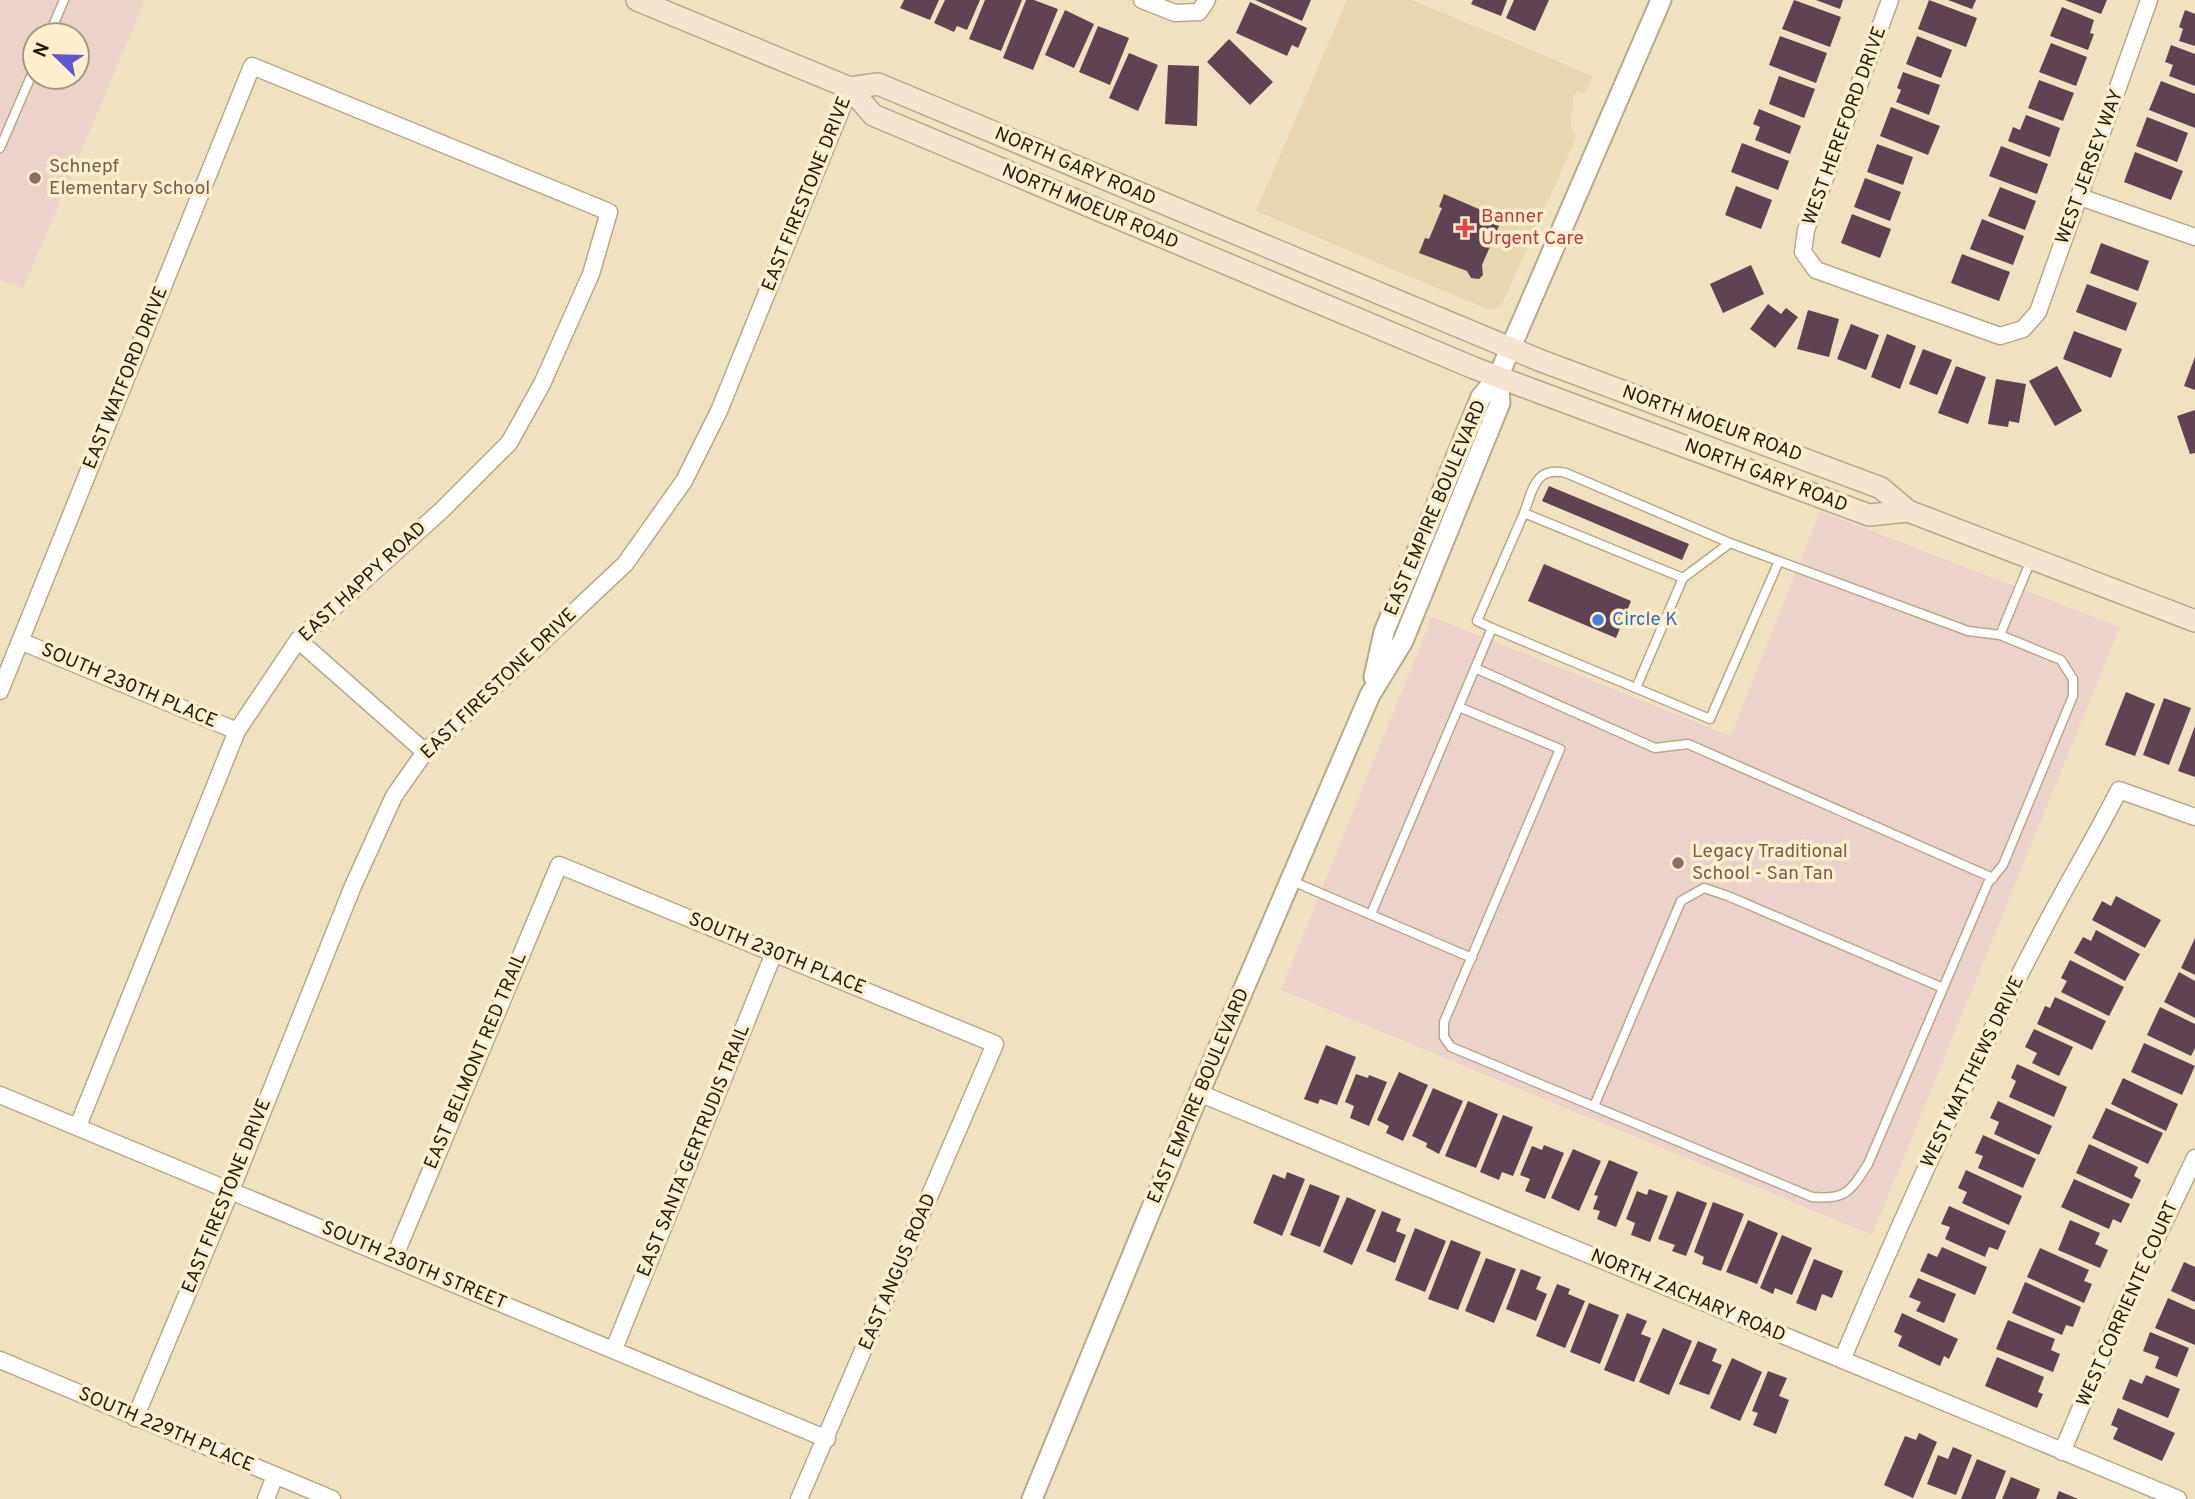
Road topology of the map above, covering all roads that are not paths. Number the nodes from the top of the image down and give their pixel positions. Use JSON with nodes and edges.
{"nodes":[{"id":1,"x":64,"y":0,"type":"edge"},
{"id":2,"x":637,"y":0,"type":"edge"},
{"id":3,"x":1142,"y":0,"type":"edge"},
{"id":4,"x":1661,"y":0,"type":"edge"},
{"id":5,"x":1890,"y":0,"type":"edge"},
{"id":6,"x":2149,"y":0,"type":"edge"},
{"id":7,"x":1203,"y":6,"type":"edge"},
{"id":8,"x":55,"y":21,"type":"edge"},
{"id":9,"x":850,"y":88,"type":"junction"},
{"id":10,"x":25,"y":91,"type":"edge"},
{"id":11,"x":0,"y":148,"type":"edge"},
{"id":12,"x":2080,"y":197,"type":"junction"},
{"id":13,"x":609,"y":212,"type":"joint"},
{"id":14,"x":2195,"y":237,"type":"edge"},
{"id":15,"x":1339,"y":312,"type":"joint"},
{"id":16,"x":2023,"y":329,"type":"joint"},
{"id":17,"x":1510,"y":349,"type":"junction"},
{"id":18,"x":1498,"y":377,"type":"junction"},
{"id":19,"x":1908,"y":511,"type":"junction"},
{"id":20,"x":1524,"y":513,"type":"junction"},
{"id":21,"x":1730,"y":543,"type":"junction"},
{"id":22,"x":2032,"y":559,"type":"junction"},
{"id":23,"x":1779,"y":561,"type":"junction"},
{"id":24,"x":1683,"y":578,"type":"junction"},
{"id":25,"x":2195,"y":621,"type":"edge"},
{"id":26,"x":1492,"y":628,"type":"junction"},
{"id":27,"x":2000,"y":635,"type":"junction"},
{"id":28,"x":298,"y":640,"type":"junction"},
{"id":29,"x":20,"y":641,"type":"junction"},
{"id":30,"x":1475,"y":668,"type":"junction"},
{"id":31,"x":1636,"y":688,"type":"junction"},
{"id":32,"x":0,"y":691,"type":"edge"},
{"id":33,"x":1459,"y":706,"type":"junction"},
{"id":34,"x":237,"y":732,"type":"junction"},
{"id":35,"x":425,"y":752,"type":"junction"},
{"id":36,"x":2195,"y":817,"type":"edge"},
{"id":37,"x":559,"y":865,"type":"joint"},
{"id":38,"x":1993,"y":878,"type":"junction"},
{"id":39,"x":1292,"y":881,"type":"junction"},
{"id":40,"x":1371,"y":915,"type":"junction"},
{"id":41,"x":774,"y":953,"type":"junction"},
{"id":42,"x":1472,"y":958,"type":"junction"},
{"id":43,"x":1943,"y":988,"type":"junction"},
{"id":44,"x":995,"y":1044,"type":"joint"},
{"id":45,"x":1199,"y":1093,"type":"junction"},
{"id":46,"x":0,"y":1095,"type":"edge"},
{"id":47,"x":1594,"y":1106,"type":"junction"},
{"id":48,"x":78,"y":1126,"type":"junction"},
{"id":49,"x":2195,"y":1158,"type":"edge"},
{"id":50,"x":231,"y":1190,"type":"junction"},
{"id":51,"x":394,"y":1258,"type":"junction"},
{"id":52,"x":614,"y":1349,"type":"junction"},
{"id":53,"x":0,"y":1360,"type":"edge"},
{"id":54,"x":1842,"y":1360,"type":"junction"},
{"id":55,"x":135,"y":1418,"type":"junction"},
{"id":56,"x":827,"y":1439,"type":"junction"},
{"id":57,"x":2062,"y":1451,"type":"junction"},
{"id":58,"x":275,"y":1476,"type":"junction"},
{"id":59,"x":266,"y":1499,"type":"edge"},
{"id":60,"x":332,"y":1499,"type":"edge"},
{"id":61,"x":799,"y":1499,"type":"edge"},
{"id":62,"x":1032,"y":1499,"type":"edge"},
{"id":63,"x":2178,"y":1499,"type":"edge"}],
"edges":[{"from":1,"to":8,"type":"lane"},
{"from":2,"to":9,"type":"main road","name":"NORTH GARY ROAD"},
{"from":3,"to":7,"type":"street"},
{"from":4,"to":17,"type":"street","name":"EAST EMPIRE BOULEVARD"},
{"from":5,"to":16,"type":"street","name":"WEST HEREFORD DRIVE"},
{"from":6,"to":12,"type":"street","name":"WEST JERSEY WAY"},
{"from":9,"to":15,"type":"main road","name":"NORTH MOEUR ROAD"},
{"from":9,"to":17,"type":"main road","name":"NORTH GARY ROAD"},
{"from":9,"to":35,"type":"street","name":"EAST FIRESTONE DRIVE"},
{"from":10,"to":11,"type":"lane"},
{"from":12,"to":14,"type":"street"},
{"from":12,"to":16,"type":"street","name":"WEST JERSEY WAY"},
{"from":13,"to":28,"type":"street","name":"EAST HAPPY ROAD"},
{"from":13,"to":29,"type":"street","name":"EAST WATFORD DRIVE"},
{"from":15,"to":18,"type":"main road","name":"NORTH GARY ROAD"},
{"from":17,"to":18,"type":"street","name":"EAST EMPIRE BOULEVARD"},
{"from":17,"to":19,"type":"main road","name":"NORTH MOEUR ROAD"},
{"from":18,"to":19,"type":"main road","name":"NORTH GARY ROAD"},
{"from":18,"to":39,"type":"street","name":"EAST EMPIRE BOULEVARD"},
{"from":19,"to":22,"type":"main road","name":"NORTH GARY ROAD"},
{"from":20,"to":21,"type":"lane"},
{"from":20,"to":24,"type":"lane"},
{"from":20,"to":26,"type":"lane"},
{"from":21,"to":23,"type":"lane"},
{"from":21,"to":24,"type":"lane"},
{"from":22,"to":25,"type":"main road","name":"NORTH GARY ROAD"},
{"from":22,"to":27,"type":"lane"},
{"from":23,"to":27,"type":"lane"},
{"from":23,"to":31,"type":"lane"},
{"from":24,"to":31,"type":"lane"},
{"from":26,"to":30,"type":"lane"},
{"from":26,"to":31,"type":"lane"},
{"from":27,"to":38,"type":"lane"},
{"from":28,"to":34,"type":"street","name":"EAST HAPPY ROAD"},
{"from":28,"to":35,"type":"street"},
{"from":29,"to":32,"type":"street","name":"EAST WATFORD DRIVE"},
{"from":29,"to":34,"type":"street","name":"SOUTH 230TH PLACE"},
{"from":30,"to":33,"type":"lane"},
{"from":30,"to":38,"type":"lane"},
{"from":33,"to":40,"type":"lane"},
{"from":33,"to":42,"type":"lane"},
{"from":34,"to":48,"type":"street","name":"EAST HAPPY ROAD"},
{"from":35,"to":50,"type":"street","name":"EAST FIRESTONE DRIVE"},
{"from":36,"to":54,"type":"street","name":"WEST MATTHEWS DRIVE"},
{"from":37,"to":41,"type":"street","name":"SOUTH 230TH PLACE"},
{"from":37,"to":51,"type":"street","name":"EAST BELMONT RED TRAIL"},
{"from":38,"to":43,"type":"lane"},
{"from":39,"to":40,"type":"lane"},
{"from":39,"to":45,"type":"street","name":"EAST EMPIRE BOULEVARD"},
{"from":40,"to":42,"type":"lane"},
{"from":41,"to":44,"type":"street","name":"SOUTH 230TH PLACE"},
{"from":41,"to":52,"type":"street","name":"EAST SANTA GERTRUDIS TRAIL"},
{"from":42,"to":47,"type":"lane"},
{"from":43,"to":47,"type":"lane"},
{"from":43,"to":47,"type":"lane"},
{"from":44,"to":56,"type":"street","name":"EAST ANGUS ROAD"},
{"from":45,"to":54,"type":"street","name":"NORTH ZACHARY ROAD"},
{"from":45,"to":62,"type":"street","name":"EAST EMPIRE BOULEVARD"},
{"from":46,"to":48,"type":"street","name":"SOUTH 230TH STREET"},
{"from":48,"to":50,"type":"street","name":"SOUTH 230TH STREET"},
{"from":49,"to":57,"type":"street","name":"WEST CORRIENTE COURT"},
{"from":50,"to":51,"type":"street","name":"SOUTH 230TH STREET"},
{"from":50,"to":55,"type":"street","name":"EAST FIRESTONE DRIVE"},
{"from":51,"to":52,"type":"street","name":"SOUTH 230TH STREET"},
{"from":52,"to":56,"type":"street","name":"SOUTH 230TH STREET"},
{"from":53,"to":55,"type":"street","name":"SOUTH 229TH PLACE"},
{"from":54,"to":57,"type":"street","name":"NORTH ZACHARY ROAD"},
{"from":55,"to":58,"type":"street","name":"SOUTH 229TH PLACE"},
{"from":56,"to":61,"type":"street","name":"EAST ANGUS ROAD"},
{"from":57,"to":63,"type":"street","name":"NORTH ZACHARY ROAD"},
{"from":58,"to":59,"type":"street"},
{"from":58,"to":60,"type":"street","name":"SOUTH 229TH PLACE"}]}
